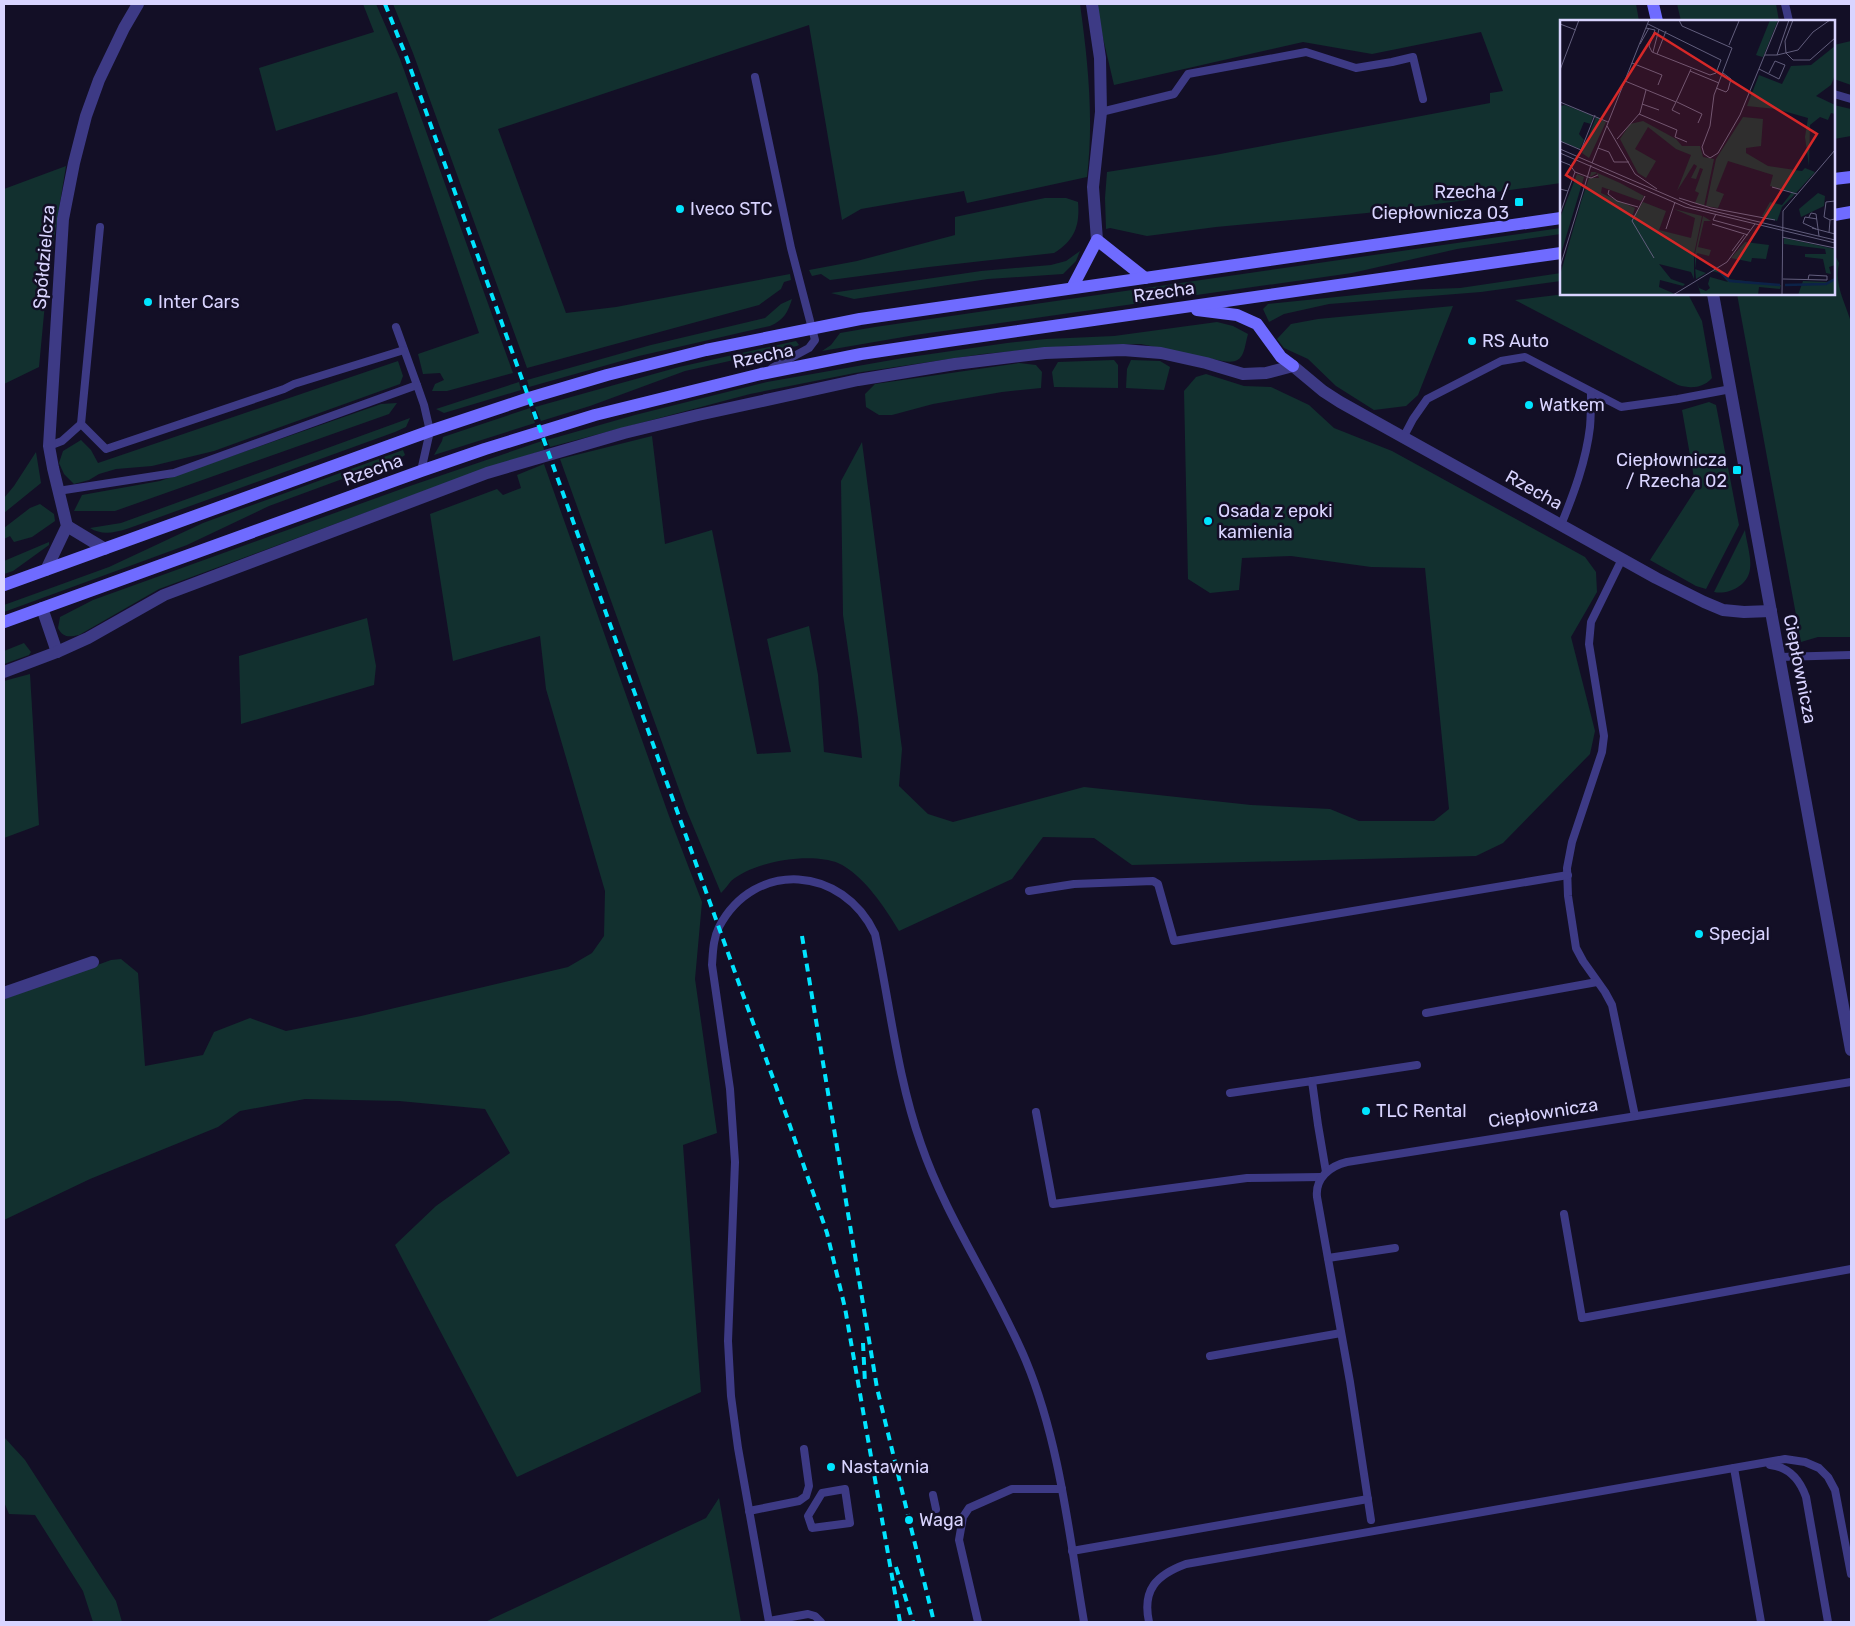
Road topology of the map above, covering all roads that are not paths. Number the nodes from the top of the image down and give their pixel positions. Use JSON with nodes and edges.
{"nodes":[{"id":1,"x":138,"y":4,"type":"edge"},
{"id":2,"x":1092,"y":4,"type":"edge"},
{"id":3,"x":1653,"y":4,"type":"edge"},
{"id":4,"x":1785,"y":4,"type":"edge"},
{"id":5,"x":1657,"y":20,"type":"edge"},
{"id":6,"x":1789,"y":20,"type":"edge"},
{"id":7,"x":755,"y":76,"type":"dead end"},
{"id":8,"x":1835,"y":94,"type":"edge"},
{"id":9,"x":1423,"y":99,"type":"dead end"},
{"id":10,"x":1851,"y":99,"type":"edge"},
{"id":11,"x":1100,"y":112,"type":"junction"},
{"id":12,"x":1851,"y":177,"type":"edge"},
{"id":13,"x":1835,"y":179,"type":"edge"},
{"id":14,"x":1851,"y":212,"type":"edge"},
{"id":15,"x":1835,"y":215,"type":"edge"},
{"id":16,"x":1560,"y":218,"type":"edge"},
{"id":17,"x":100,"y":227,"type":"dead end"},
{"id":18,"x":1097,"y":240,"type":"junction"},
{"id":19,"x":1560,"y":253,"type":"edge"},
{"id":20,"x":1145,"y":278,"type":"junction"},
{"id":21,"x":1072,"y":288,"type":"junction"},
{"id":22,"x":1713,"y":295,"type":"edge"},
{"id":23,"x":1180,"y":307,"type":"junction"},
{"id":24,"x":396,"y":327,"type":"dead end"},
{"id":25,"x":812,"y":328,"type":"junction"},
{"id":26,"x":404,"y":350,"type":"junction"},
{"id":27,"x":1293,"y":366,"type":"junction"},
{"id":28,"x":761,"y":374,"type":"junction"},
{"id":29,"x":417,"y":385,"type":"junction"},
{"id":30,"x":1731,"y":388,"type":"junction"},
{"id":31,"x":1591,"y":392,"type":"junction"},
{"id":32,"x":82,"y":424,"type":"junction"},
{"id":33,"x":430,"y":431,"type":"junction"},
{"id":34,"x":1404,"y":438,"type":"junction"},
{"id":35,"x":49,"y":446,"type":"junction"},
{"id":36,"x":421,"y":471,"type":"junction"},
{"id":37,"x":58,"y":491,"type":"junction"},
{"id":38,"x":1561,"y":525,"type":"junction"},
{"id":39,"x":66,"y":526,"type":"junction"},
{"id":40,"x":105,"y":549,"type":"junction"},
{"id":41,"x":1622,"y":559,"type":"junction"},
{"id":42,"x":46,"y":570,"type":"junction"},
{"id":43,"x":4,"y":585,"type":"edge"},
{"id":44,"x":42,"y":608,"type":"junction"},
{"id":45,"x":1771,"y":611,"type":"junction"},
{"id":46,"x":4,"y":622,"type":"edge"},
{"id":47,"x":58,"y":652,"type":"junction"},
{"id":48,"x":1851,"y":655,"type":"edge"},
{"id":49,"x":1780,"y":657,"type":"junction"},
{"id":50,"x":4,"y":672,"type":"edge"},
{"id":51,"x":1568,"y":875,"type":"junction"},
{"id":52,"x":1029,"y":891,"type":"dead end"},
{"id":53,"x":93,"y":962,"type":"dead end"},
{"id":54,"x":1597,"y":982,"type":"junction"},
{"id":55,"x":4,"y":993,"type":"edge"},
{"id":56,"x":1426,"y":1013,"type":"dead end"},
{"id":57,"x":1851,"y":1050,"type":"edge"},
{"id":58,"x":1417,"y":1065,"type":"dead end"},
{"id":59,"x":1312,"y":1080,"type":"junction"},
{"id":60,"x":1851,"y":1082,"type":"edge"},
{"id":61,"x":1230,"y":1093,"type":"dead end"},
{"id":62,"x":1036,"y":1112,"type":"dead end"},
{"id":63,"x":1635,"y":1116,"type":"junction"},
{"id":64,"x":1324,"y":1175,"type":"junction"},
{"id":65,"x":1564,"y":1214,"type":"dead end"},
{"id":66,"x":1395,"y":1248,"type":"dead end"},
{"id":67,"x":1328,"y":1258,"type":"junction"},
{"id":68,"x":1851,"y":1269,"type":"edge"},
{"id":69,"x":1341,"y":1333,"type":"junction"},
{"id":70,"x":1210,"y":1356,"type":"dead end"},
{"id":71,"x":804,"y":1449,"type":"dead end"},
{"id":72,"x":1760,"y":1464,"type":"junction"},
{"id":73,"x":1734,"y":1468,"type":"junction"},
{"id":74,"x":1062,"y":1489,"type":"junction"},
{"id":75,"x":933,"y":1495,"type":"dead end"},
{"id":76,"x":806,"y":1496,"type":"junction"},
{"id":77,"x":1368,"y":1499,"type":"junction"},
{"id":78,"x":814,"y":1506,"type":"junction"},
{"id":79,"x":936,"y":1509,"type":"dead end"},
{"id":80,"x":749,"y":1511,"type":"junction"},
{"id":81,"x":1371,"y":1520,"type":"dead end"},
{"id":82,"x":1072,"y":1551,"type":"junction"},
{"id":83,"x":1851,"y":1574,"type":"edge"},
{"id":84,"x":769,"y":1621,"type":"edge"},
{"id":85,"x":821,"y":1622,"type":"edge"},
{"id":86,"x":978,"y":1622,"type":"edge"},
{"id":87,"x":1084,"y":1622,"type":"edge"},
{"id":88,"x":1149,"y":1622,"type":"edge"},
{"id":89,"x":1762,"y":1622,"type":"edge"},
{"id":90,"x":1828,"y":1622,"type":"edge"}],
"edges":[{"from":1,"to":35,"type":"street","name":"Spółdzielcza"},
{"from":2,"to":11,"type":"street"},
{"from":3,"to":5,"type":"main road"},
{"from":4,"to":6,"type":"lane"},
{"from":7,"to":25,"type":"lane"},
{"from":8,"to":10,"type":"lane"},
{"from":9,"to":11,"type":"lane"},
{"from":11,"to":18,"type":"street"},
{"from":12,"to":13,"type":"main road"},
{"from":14,"to":15,"type":"main road"},
{"from":16,"to":20,"type":"main road","name":"Rzecha"},
{"from":17,"to":32,"type":"lane"},
{"from":18,"to":20,"type":"main road"},
{"from":18,"to":21,"type":"main road"},
{"from":19,"to":23,"type":"main road","name":"Rzecha"},
{"from":20,"to":21,"type":"main road","name":"Rzecha"},
{"from":21,"to":25,"type":"main road","name":"Rzecha"},
{"from":22,"to":30,"type":"street","name":"Ciepłownicza"},
{"from":23,"to":27,"type":"main road"},
{"from":23,"to":28,"type":"main road","name":"Rzecha"},
{"from":24,"to":26,"type":"lane"},
{"from":25,"to":28,"type":"lane"},
{"from":25,"to":33,"type":"main road","name":"Rzecha"},
{"from":26,"to":29,"type":"lane"},
{"from":26,"to":32,"type":"lane"},
{"from":27,"to":34,"type":"street","name":"Rzecha"},
{"from":27,"to":47,"type":"street"},
{"from":28,"to":36,"type":"main road","name":"Rzecha"},
{"from":29,"to":33,"type":"lane"},
{"from":29,"to":37,"type":"lane"},
{"from":30,"to":31,"type":"lane"},
{"from":30,"to":45,"type":"street","name":"Ciepłownicza"},
{"from":31,"to":34,"type":"lane"},
{"from":31,"to":38,"type":"lane"},
{"from":32,"to":35,"type":"lane"},
{"from":33,"to":36,"type":"lane"},
{"from":33,"to":40,"type":"main road","name":"Rzecha"},
{"from":34,"to":38,"type":"street","name":"Rzecha"},
{"from":35,"to":37,"type":"street","name":"Spółdzielcza"},
{"from":36,"to":44,"type":"main road","name":"Rzecha"},
{"from":37,"to":39,"type":"street","name":"Spółdzielcza"},
{"from":38,"to":41,"type":"street","name":"Rzecha"},
{"from":39,"to":40,"type":"street"},
{"from":39,"to":42,"type":"street"},
{"from":40,"to":42,"type":"main road","name":"Rzecha"},
{"from":41,"to":45,"type":"street","name":"Rzecha"},
{"from":41,"to":51,"type":"lane"},
{"from":42,"to":43,"type":"main road","name":"Rzecha"},
{"from":44,"to":46,"type":"main road","name":"Rzecha"},
{"from":44,"to":47,"type":"street"},
{"from":45,"to":49,"type":"street","name":"Ciepłownicza"},
{"from":47,"to":50,"type":"street"},
{"from":48,"to":49,"type":"lane"},
{"from":49,"to":57,"type":"street","name":"Ciepłownicza"},
{"from":51,"to":52,"type":"lane"},
{"from":51,"to":54,"type":"lane"},
{"from":53,"to":55,"type":"street"},
{"from":54,"to":56,"type":"lane"},
{"from":54,"to":63,"type":"lane"},
{"from":58,"to":59,"type":"lane"},
{"from":59,"to":61,"type":"lane"},
{"from":59,"to":64,"type":"lane"},
{"from":60,"to":63,"type":"lane","name":"Ciepłownicza"},
{"from":62,"to":64,"type":"lane"},
{"from":63,"to":64,"type":"lane","name":"Ciepłownicza"},
{"from":64,"to":67,"type":"lane"},
{"from":65,"to":68,"type":"lane"},
{"from":66,"to":67,"type":"lane"},
{"from":67,"to":69,"type":"lane"},
{"from":69,"to":70,"type":"lane"},
{"from":69,"to":77,"type":"lane"},
{"from":71,"to":76,"type":"lane"},
{"from":72,"to":73,"type":"lane"},
{"from":72,"to":83,"type":"lane"},
{"from":72,"to":90,"type":"lane"},
{"from":73,"to":88,"type":"lane"},
{"from":73,"to":89,"type":"lane"},
{"from":74,"to":80,"type":"lane"},
{"from":74,"to":82,"type":"lane"},
{"from":74,"to":86,"type":"lane"},
{"from":75,"to":79,"type":"lane"},
{"from":76,"to":78,"type":"lane"},
{"from":76,"to":80,"type":"lane"},
{"from":77,"to":81,"type":"lane"},
{"from":77,"to":82,"type":"lane"},
{"from":78,"to":78,"type":"lane"},
{"from":80,"to":84,"type":"lane"},
{"from":82,"to":87,"type":"lane"},
{"from":84,"to":85,"type":"lane"}]}
